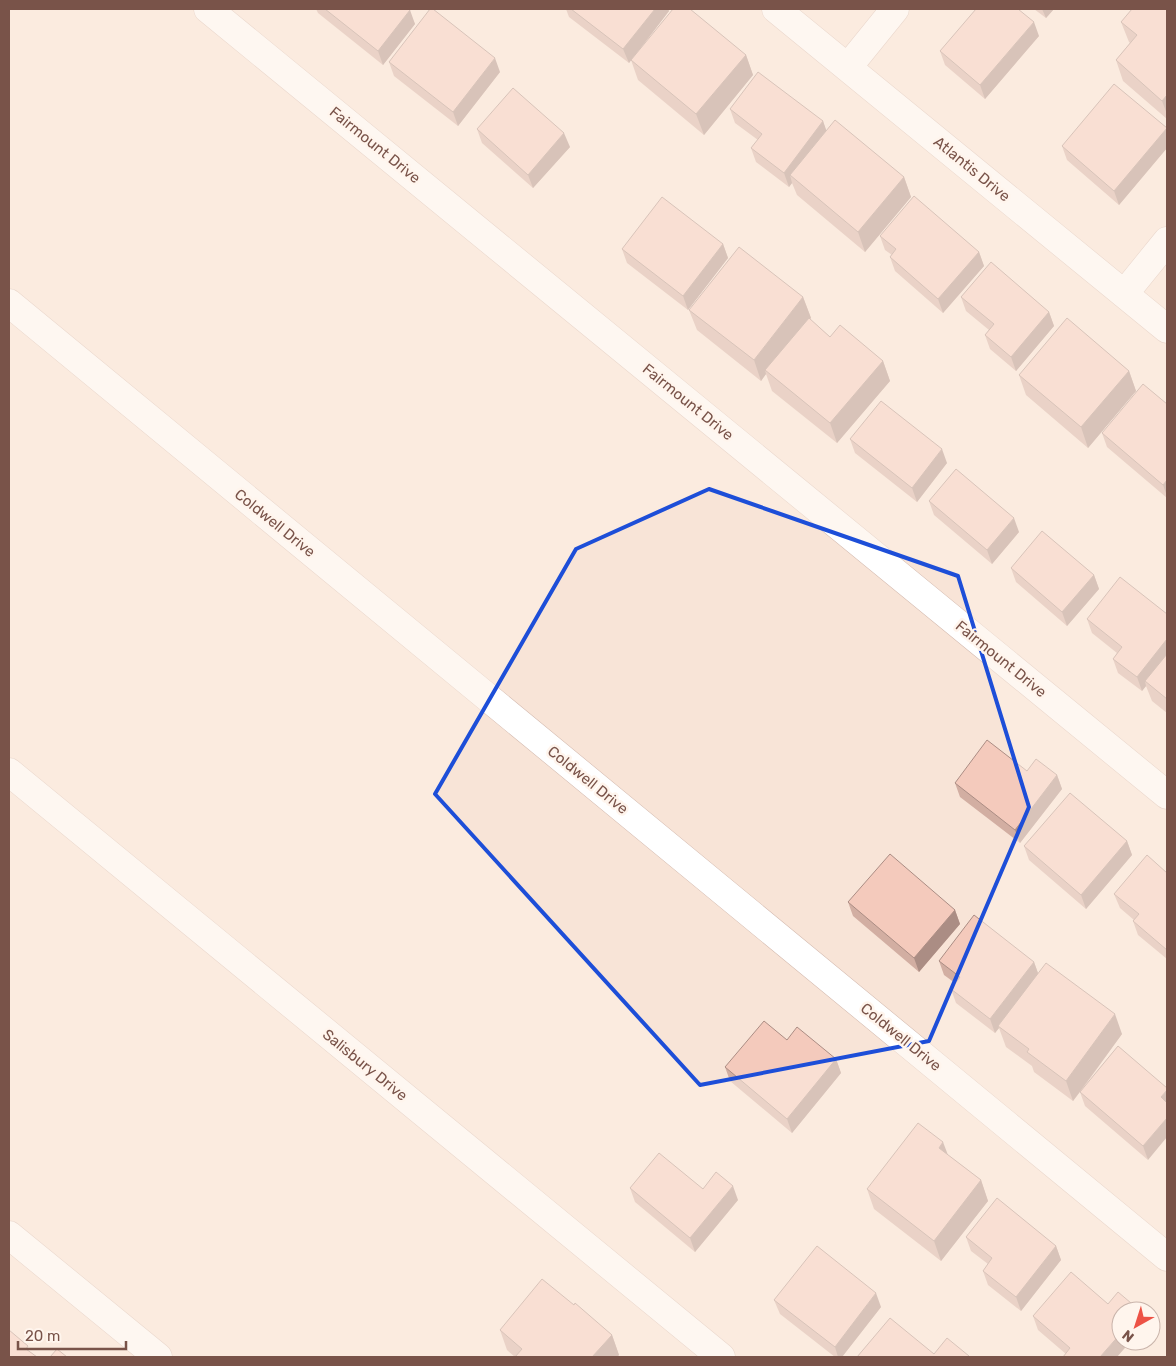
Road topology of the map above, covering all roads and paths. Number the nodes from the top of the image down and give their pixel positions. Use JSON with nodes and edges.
{"nodes":[{"id":1,"x":208,"y":9,"type":"edge"},
{"id":2,"x":776,"y":9,"type":"edge"},
{"id":3,"x":895,"y":9,"type":"edge"},
{"id":4,"x":848,"y":67,"type":"junction"},
{"id":5,"x":1167,"y":241,"type":"edge"},
{"id":6,"x":1124,"y":294,"type":"junction"},
{"id":7,"x":9,"y":303,"type":"edge"},
{"id":8,"x":1167,"y":329,"type":"edge"},
{"id":9,"x":9,"y":772,"type":"edge"},
{"id":10,"x":1167,"y":795,"type":"edge"},
{"id":11,"x":9,"y":1235,"type":"edge"},
{"id":12,"x":1167,"y":1257,"type":"edge"},
{"id":13,"x":158,"y":1357,"type":"edge"},
{"id":14,"x":721,"y":1357,"type":"edge"}],
"edges":[{"from":1,"to":10,"type":"street","name":"Fairmount Drive"},
{"from":2,"to":4,"type":"street","name":"Atlantis Drive"},
{"from":3,"to":4,"type":"street"},
{"from":4,"to":6,"type":"street","name":"Atlantis Drive"},
{"from":5,"to":6,"type":"street"},
{"from":6,"to":8,"type":"street","name":"Atlantis Drive"},
{"from":7,"to":12,"type":"street","name":"Coldwell Drive"},
{"from":9,"to":14,"type":"street","name":"Salisbury Drive"},
{"from":11,"to":13,"type":"street"}]}
